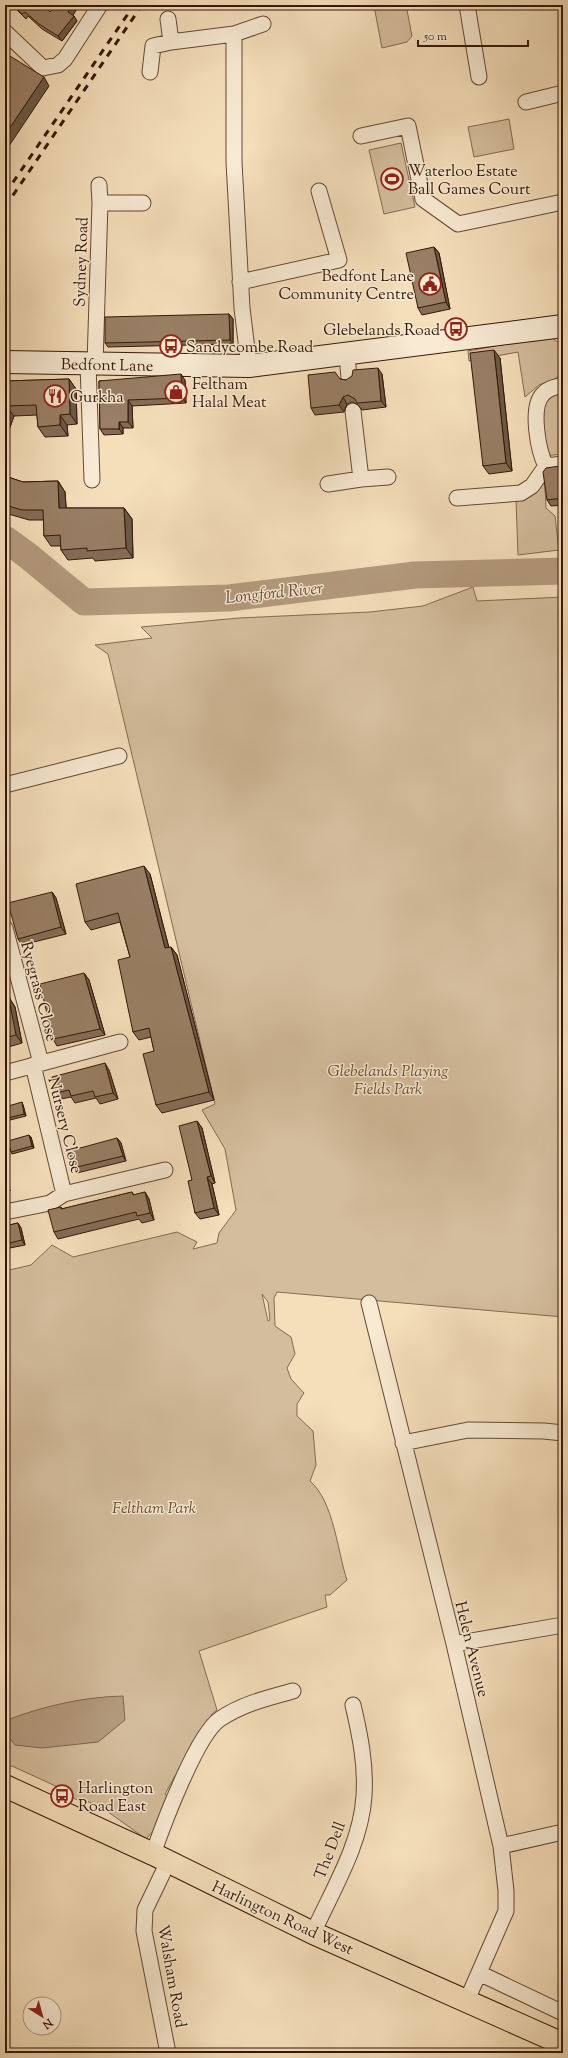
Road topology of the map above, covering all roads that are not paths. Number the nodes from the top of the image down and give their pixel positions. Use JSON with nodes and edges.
{"nodes":[{"id":1,"x":100,"y":5,"type":"edge"},
{"id":2,"x":467,"y":5,"type":"edge"},
{"id":3,"x":168,"y":18,"type":"dead end"},
{"id":4,"x":263,"y":24,"type":"dead end"},
{"id":5,"x":5,"y":32,"type":"edge"},
{"id":6,"x":234,"y":34,"type":"junction"},
{"id":7,"x":171,"y":42,"type":"junction"},
{"id":8,"x":150,"y":72,"type":"dead end"},
{"id":9,"x":480,"y":77,"type":"dead end"},
{"id":10,"x":563,"y":93,"type":"edge"},
{"id":11,"x":526,"y":102,"type":"dead end"},
{"id":12,"x":361,"y":136,"type":"dead end"},
{"id":13,"x":99,"y":185,"type":"dead end"},
{"id":14,"x":319,"y":191,"type":"dead end"},
{"id":15,"x":563,"y":202,"type":"edge"},
{"id":16,"x":100,"y":203,"type":"junction"},
{"id":17,"x":143,"y":203,"type":"dead end"},
{"id":18,"x":240,"y":282,"type":"junction"},
{"id":19,"x":563,"y":326,"type":"edge"},
{"id":20,"x":347,"y":355,"type":"junction"},
{"id":21,"x":6,"y":362,"type":"edge"},
{"id":22,"x":92,"y":364,"type":"junction"},
{"id":23,"x":249,"y":366,"type":"junction"},
{"id":24,"x":349,"y":378,"type":"edge"},
{"id":25,"x":563,"y":386,"type":"edge"},
{"id":26,"x":353,"y":411,"type":"dead end"},
{"id":27,"x":563,"y":464,"type":"edge"},
{"id":28,"x":546,"y":466,"type":"junction"},
{"id":29,"x":388,"y":477,"type":"dead end"},
{"id":30,"x":361,"y":479,"type":"junction"},
{"id":31,"x":92,"y":480,"type":"dead end"},
{"id":32,"x":328,"y":484,"type":"dead end"},
{"id":33,"x":457,"y":498,"type":"dead end"},
{"id":34,"x":118,"y":756,"type":"dead end"},
{"id":35,"x":5,"y":785,"type":"edge"},
{"id":36,"x":5,"y":928,"type":"edge"},
{"id":37,"x":120,"y":1042,"type":"dead end"},
{"id":38,"x":37,"y":1064,"type":"junction"},
{"id":39,"x":5,"y":1072,"type":"edge"},
{"id":40,"x":165,"y":1170,"type":"dead end"},
{"id":41,"x":64,"y":1194,"type":"junction"},
{"id":42,"x":5,"y":1212,"type":"edge"},
{"id":43,"x":369,"y":1303,"type":"dead end"},
{"id":44,"x":563,"y":1433,"type":"edge"},
{"id":45,"x":403,"y":1443,"type":"junction"},
{"id":46,"x":563,"y":1625,"type":"edge"},
{"id":47,"x":454,"y":1644,"type":"junction"},
{"id":48,"x":293,"y":1691,"type":"dead end"},
{"id":49,"x":353,"y":1705,"type":"dead end"},
{"id":50,"x":5,"y":1786,"type":"edge"},
{"id":51,"x":563,"y":1832,"type":"edge"},
{"id":52,"x":501,"y":1846,"type":"junction"},
{"id":53,"x":160,"y":1858,"type":"junction"},
{"id":54,"x":314,"y":1933,"type":"junction"},
{"id":55,"x":479,"y":1973,"type":"junction"},
{"id":56,"x":467,"y":2000,"type":"junction"},
{"id":57,"x":563,"y":2013,"type":"edge"},
{"id":58,"x":563,"y":2044,"type":"edge"},
{"id":59,"x":168,"y":2053,"type":"edge"}],
"edges":[{"from":1,"to":5,"type":"street"},
{"from":2,"to":9,"type":"street"},
{"from":3,"to":7,"type":"street"},
{"from":4,"to":6,"type":"street"},
{"from":6,"to":7,"type":"street"},
{"from":6,"to":18,"type":"street"},
{"from":7,"to":8,"type":"street"},
{"from":10,"to":11,"type":"street"},
{"from":12,"to":15,"type":"street"},
{"from":13,"to":16,"type":"street"},
{"from":14,"to":18,"type":"street"},
{"from":16,"to":17,"type":"street","name":"Sydney Road"},
{"from":16,"to":22,"type":"street","name":"Sydney Road"},
{"from":18,"to":23,"type":"street"},
{"from":19,"to":20,"type":"main road","name":"Bedfont Lane"},
{"from":20,"to":23,"type":"main road","name":"Bedfont Lane"},
{"from":20,"to":24,"type":"street"},
{"from":21,"to":22,"type":"main road","name":"Bedfont Lane"},
{"from":22,"to":23,"type":"main road","name":"Bedfont Lane"},
{"from":22,"to":31,"type":"street","name":"Sydney Road"},
{"from":25,"to":28,"type":"street"},
{"from":26,"to":30,"type":"street"},
{"from":27,"to":28,"type":"street"},
{"from":28,"to":33,"type":"street"},
{"from":29,"to":30,"type":"street"},
{"from":30,"to":32,"type":"street"},
{"from":34,"to":35,"type":"street"},
{"from":36,"to":38,"type":"street","name":"Ryegrass Close"},
{"from":37,"to":38,"type":"street"},
{"from":38,"to":39,"type":"street"},
{"from":38,"to":41,"type":"street","name":"Nursery Close"},
{"from":40,"to":41,"type":"street","name":"Nursery Close"},
{"from":41,"to":42,"type":"street","name":"Nursery Close"},
{"from":43,"to":45,"type":"street","name":"Helen Avenue"},
{"from":44,"to":45,"type":"street"},
{"from":45,"to":47,"type":"street","name":"Helen Avenue"},
{"from":46,"to":47,"type":"street"},
{"from":47,"to":52,"type":"street","name":"Helen Avenue"},
{"from":48,"to":53,"type":"street","name":"Walsham Road"},
{"from":49,"to":54,"type":"street","name":"The Dell"},
{"from":50,"to":53,"type":"main road","name":"Harlington Road West"},
{"from":51,"to":52,"type":"street"},
{"from":52,"to":55,"type":"street","name":"Helen Avenue"},
{"from":53,"to":54,"type":"main road","name":"Harlington Road West"},
{"from":53,"to":59,"type":"street","name":"Walsham Road"},
{"from":54,"to":56,"type":"main road","name":"Harlington Road West"},
{"from":55,"to":56,"type":"street","name":"Helen Avenue"},
{"from":55,"to":57,"type":"street"},
{"from":56,"to":58,"type":"main road","name":"Harlington Road West"}]}
